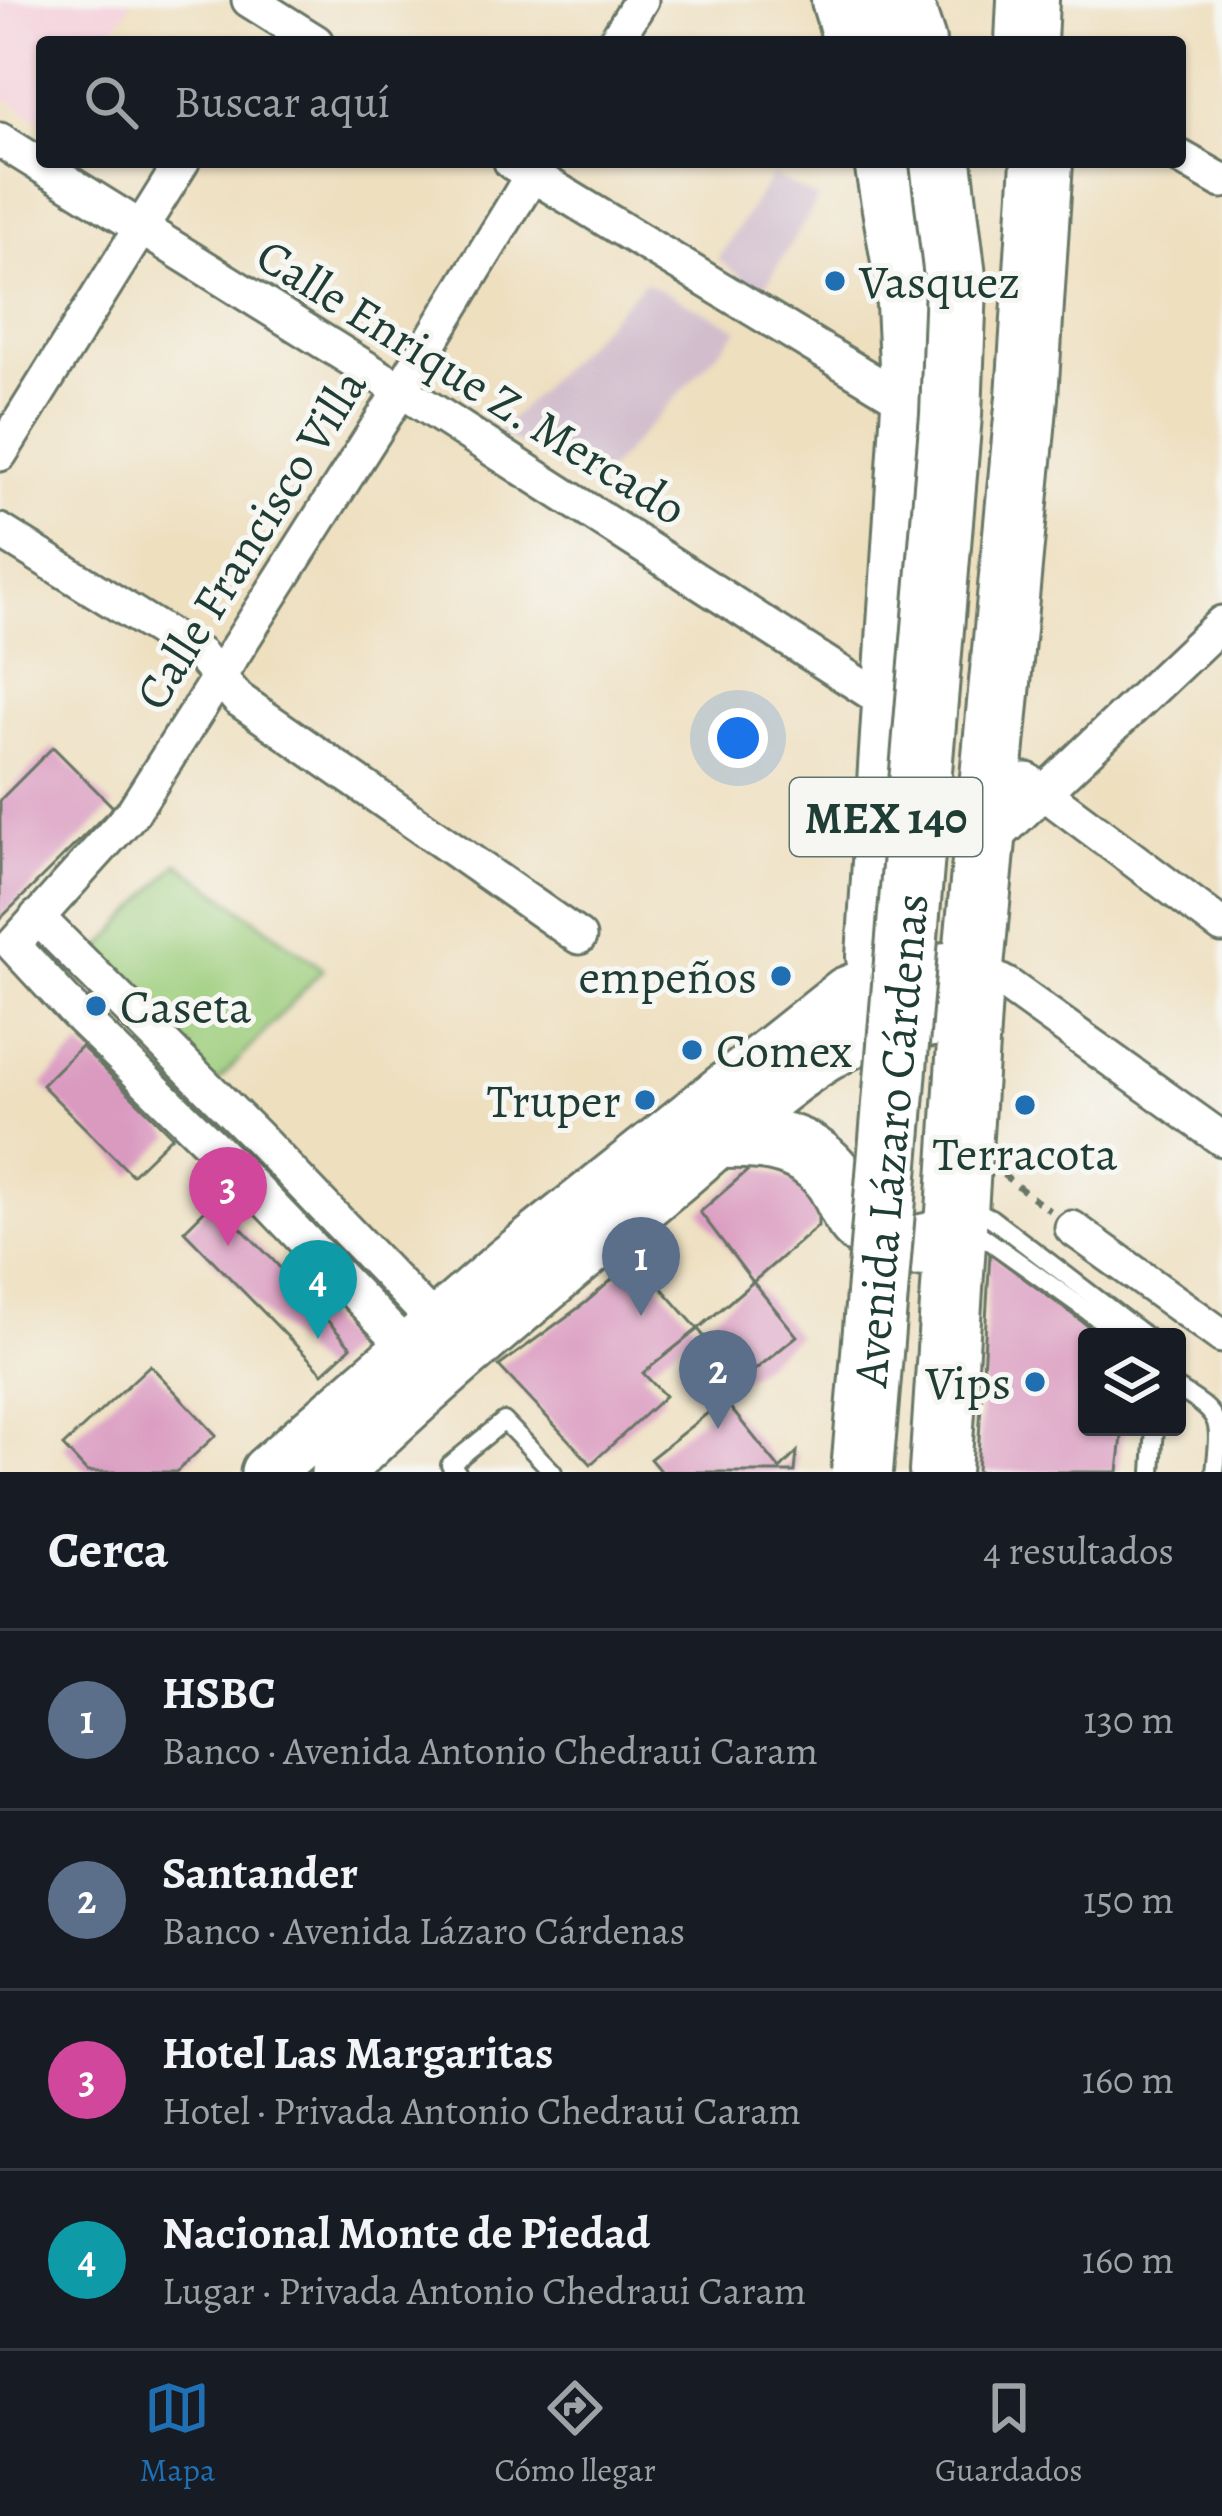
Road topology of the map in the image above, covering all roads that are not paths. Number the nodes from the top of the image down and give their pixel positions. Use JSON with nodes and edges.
{"nodes":[{"id":1,"x":641,"y":0,"type":"edge"},
{"id":2,"x":842,"y":0,"type":"edge"},
{"id":3,"x":901,"y":0,"type":"edge"},
{"id":4,"x":941,"y":0,"type":"edge"},
{"id":5,"x":1028,"y":0,"type":"edge"},
{"id":6,"x":1049,"y":0,"type":"edge"},
{"id":7,"x":264,"y":14,"type":"edge"},
{"id":8,"x":305,"y":36,"type":"edge"},
{"id":9,"x":619,"y":36,"type":"edge"},
{"id":10,"x":853,"y":36,"type":"edge"},
{"id":11,"x":913,"y":36,"type":"edge"},
{"id":12,"x":952,"y":36,"type":"edge"},
{"id":13,"x":1026,"y":36,"type":"edge"},
{"id":14,"x":1048,"y":36,"type":"edge"},
{"id":15,"x":0,"y":140,"type":"edge"},
{"id":16,"x":1186,"y":161,"type":"edge"},
{"id":17,"x":36,"y":163,"type":"edge"},
{"id":18,"x":44,"y":168,"type":"edge"},
{"id":19,"x":178,"y":168,"type":"edge"},
{"id":20,"x":526,"y":168,"type":"edge"},
{"id":21,"x":530,"y":168,"type":"edge"},
{"id":22,"x":886,"y":168,"type":"edge"},
{"id":23,"x":942,"y":168,"type":"edge"},
{"id":24,"x":984,"y":168,"type":"edge"},
{"id":25,"x":1022,"y":168,"type":"edge"},
{"id":26,"x":1042,"y":168,"type":"edge"},
{"id":27,"x":1222,"y":181,"type":"edge"},
{"id":28,"x":141,"y":230,"type":"junction"},
{"id":29,"x":401,"y":390,"type":"junction"},
{"id":30,"x":1027,"y":398,"type":"junction"},
{"id":31,"x":911,"y":405,"type":"junction"},
{"id":32,"x":0,"y":454,"type":"edge"},
{"id":33,"x":0,"y":531,"type":"edge"},
{"id":34,"x":1222,"y":623,"type":"edge"},
{"id":35,"x":220,"y":679,"type":"junction"},
{"id":36,"x":892,"y":706,"type":"junction"},
{"id":37,"x":992,"y":755,"type":"junction"},
{"id":38,"x":1044,"y":792,"type":"junction"},
{"id":39,"x":984,"y":850,"type":"junction"},
{"id":40,"x":37,"y":917,"type":"junction"},
{"id":41,"x":1222,"y":926,"type":"edge"},
{"id":42,"x":579,"y":937,"type":"dead end"},
{"id":43,"x":7,"y":955,"type":"edge"},
{"id":44,"x":972,"y":992,"type":"junction"},
{"id":45,"x":874,"y":1007,"type":"junction"},
{"id":46,"x":257,"y":1137,"type":"junction"},
{"id":47,"x":723,"y":1138,"type":"junction"},
{"id":48,"x":1222,"y":1139,"type":"edge"},
{"id":49,"x":231,"y":1163,"type":"junction"},
{"id":50,"x":956,"y":1216,"type":"junction"},
{"id":51,"x":1072,"y":1228,"type":"road end"},
{"id":52,"x":854,"y":1245,"type":"junction"},
{"id":53,"x":1112,"y":1328,"type":"edge"},
{"id":54,"x":1136,"y":1328,"type":"edge"},
{"id":55,"x":1222,"y":1336,"type":"edge"},
{"id":56,"x":437,"y":1352,"type":"junction"},
{"id":57,"x":1186,"y":1393,"type":"edge"},
{"id":58,"x":1154,"y":1436,"type":"edge"},
{"id":59,"x":340,"y":1458,"type":"edge"},
{"id":60,"x":267,"y":1472,"type":"edge"},
{"id":61,"x":457,"y":1472,"type":"edge"},
{"id":62,"x":553,"y":1472,"type":"edge"},
{"id":63,"x":833,"y":1472,"type":"edge"},
{"id":64,"x":862,"y":1472,"type":"edge"},
{"id":65,"x":901,"y":1472,"type":"edge"},
{"id":66,"x":940,"y":1472,"type":"edge"},
{"id":67,"x":1152,"y":1472,"type":"edge"},
{"id":68,"x":1215,"y":1472,"type":"edge"}],
"edges":[{"from":1,"to":9,"type":"street"},
{"from":2,"to":10,"type":"highway"},
{"from":3,"to":11,"type":"highway"},
{"from":4,"to":12,"type":"highway"},
{"from":5,"to":13,"type":"highway"},
{"from":6,"to":14,"type":"highway"},
{"from":7,"to":8,"type":"street"},
{"from":15,"to":17,"type":"street","name":"Calle Enrique Z. Mercado"},
{"from":16,"to":27,"type":"street"},
{"from":18,"to":28,"type":"street","name":"Calle Enrique Z. Mercado"},
{"from":19,"to":28,"type":"street"},
{"from":20,"to":29,"type":"street","name":"Calle Francisco Villa"},
{"from":21,"to":31,"type":"street"},
{"from":22,"to":31,"type":"highway","number":"MEX 140"},
{"from":23,"to":64,"type":"highway","name":"Avenida Lázaro Cárdenas","number":"MEX 140","bridge":true},
{"from":24,"to":65,"type":"highway","name":"Avenida Lázaro Cárdenas","number":"MEX 140"},
{"from":25,"to":30,"type":"highway"},
{"from":26,"to":30,"type":"highway","number":"MEX 140"},
{"from":28,"to":29,"type":"street","name":"Calle Enrique Z. Mercado"},
{"from":28,"to":32,"type":"street"},
{"from":29,"to":35,"type":"street","name":"Calle Francisco Villa"},
{"from":29,"to":36,"type":"street","name":"Calle Enrique Z. Mercado"},
{"from":30,"to":37,"type":"highway","number":"MEX 140"},
{"from":31,"to":36,"type":"highway","number":"MEX 140"},
{"from":33,"to":35,"type":"street"},
{"from":34,"to":38,"type":"street"},
{"from":35,"to":40,"type":"street","name":"Calle Francisco Villa"},
{"from":35,"to":42,"type":"street"},
{"from":36,"to":45,"type":"highway","number":"MEX 140"},
{"from":37,"to":38,"type":"street"},
{"from":37,"to":39,"type":"highway","number":"MEX 140"},
{"from":38,"to":39,"type":"street"},
{"from":38,"to":41,"type":"street"},
{"from":39,"to":44,"type":"highway","number":"MEX 140"},
{"from":40,"to":43,"type":"street","name":"Calle Francisco Villa"},
{"from":40,"to":46,"type":"street"},
{"from":43,"to":49,"type":"street"},
{"from":44,"to":45,"type":"main road"},
{"from":44,"to":48,"type":"street"},
{"from":44,"to":50,"type":"highway","number":"MEX 140"},
{"from":45,"to":47,"type":"main road"},
{"from":45,"to":52,"type":"highway","number":"MEX 140"},
{"from":45,"to":56,"type":"main road"},
{"from":46,"to":49,"type":"street"},
{"from":46,"to":56,"type":"street"},
{"from":47,"to":52,"type":"highway"},
{"from":47,"to":56,"type":"main road"},
{"from":49,"to":56,"type":"street"},
{"from":50,"to":52,"type":"highway"},
{"from":50,"to":53,"type":"lane"},
{"from":50,"to":54,"type":"lane"},
{"from":50,"to":66,"type":"highway","number":"MEX 140"},
{"from":51,"to":55,"type":"street"},
{"from":52,"to":63,"type":"highway","number":"MEX 140"},
{"from":56,"to":59,"type":"main road"},
{"from":57,"to":68,"type":"lane"},
{"from":58,"to":67,"type":"lane"},
{"from":59,"to":60,"type":"main road"},
{"from":61,"to":62,"type":"lane"}]}
